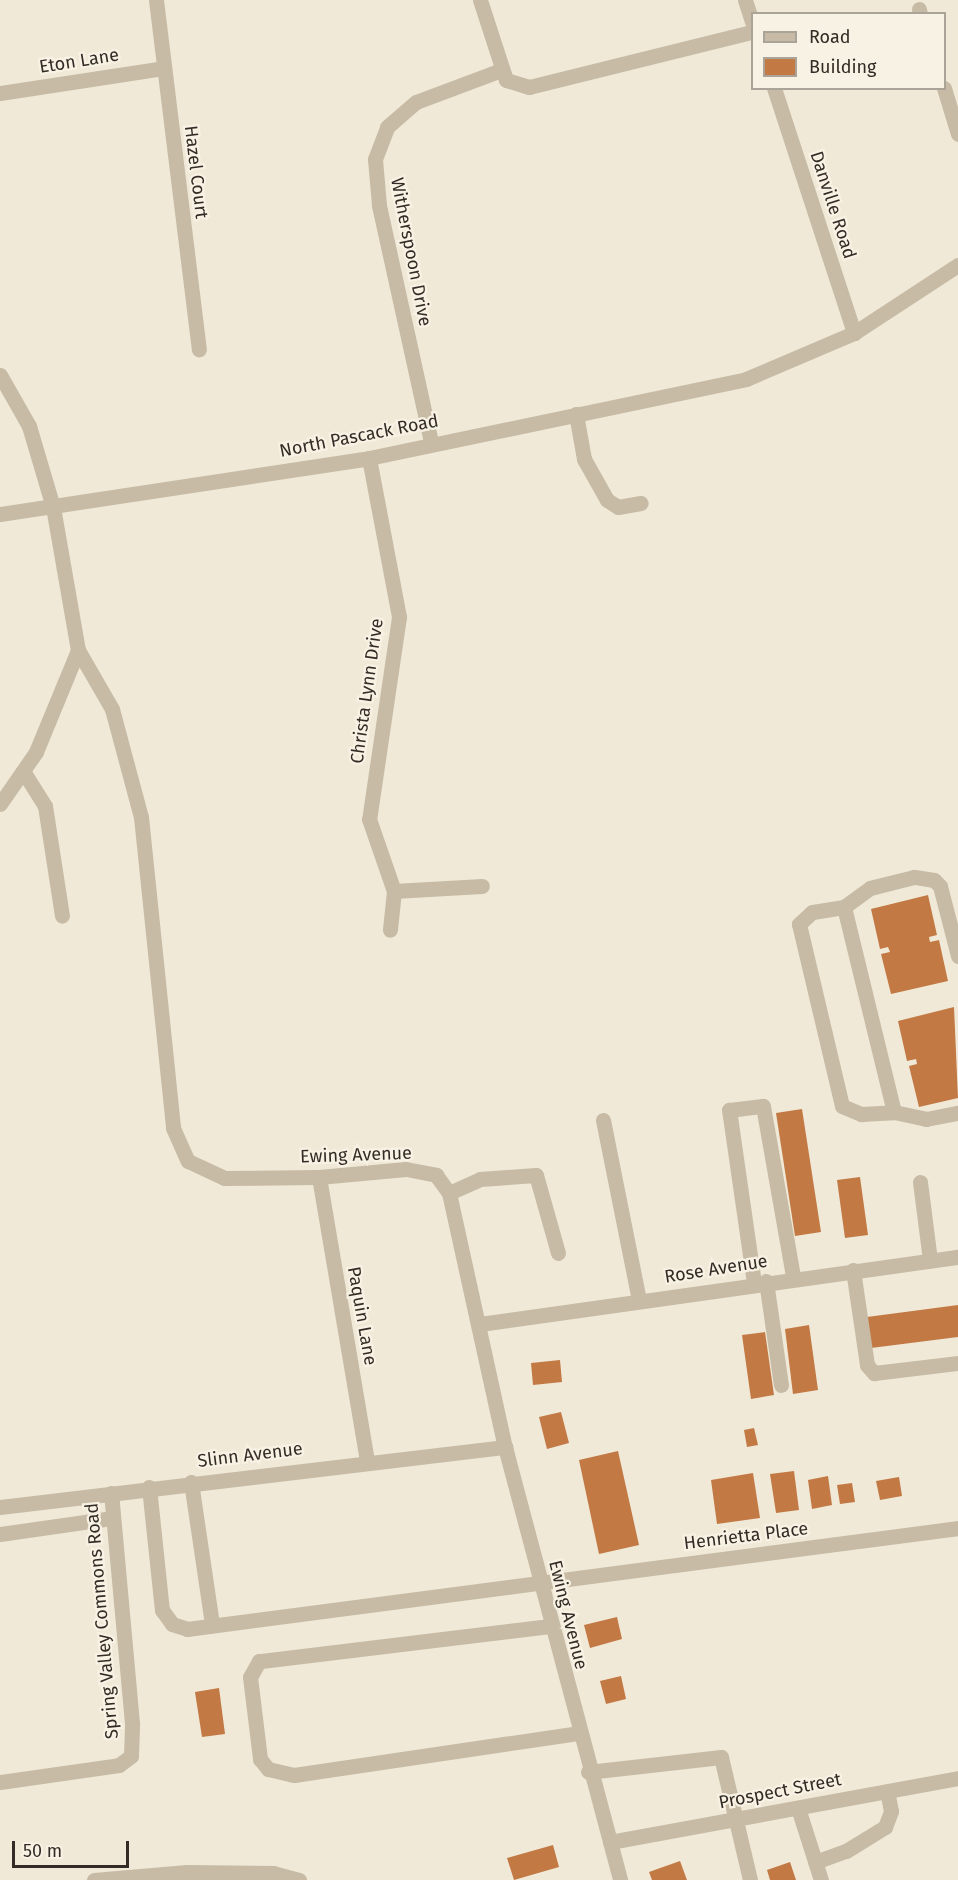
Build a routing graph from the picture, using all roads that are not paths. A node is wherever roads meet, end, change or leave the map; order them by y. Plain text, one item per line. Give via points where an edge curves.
1 (156, 0) edge
2 (480, 0) edge
3 (745, 0) edge
4 (751, 16) edge
5 (751, 32) edge
6 (163, 68) junction
7 (501, 70) junction
8 (775, 90) edge
9 (945, 90) edge
10 (0, 93) edge
11 (958, 134) edge
12 (958, 265) edge
13 (854, 333) junction
14 (199, 349) dead end
15 (0, 375) edge
16 (576, 414) junction
17 (431, 442) junction
18 (369, 458) junction
19 (641, 502) dead end
20 (53, 507) junction
21 (0, 514) edge
22 (78, 650) junction
23 (23, 771) junction
24 (0, 804) edge
25 (482, 886) dead end
26 (394, 891) junction
27 (844, 907) junction
28 (62, 916) dead end
29 (390, 930) dead end
30 (958, 956) edge
31 (894, 1112) junction
32 (958, 1113) edge
33 (603, 1120) dead end
34 (319, 1177) junction
35 (920, 1182) dead end
36 (449, 1193) junction
37 (558, 1252) dead end
38 (958, 1257) edge
39 (930, 1260) junction
40 (853, 1270) junction
41 (793, 1277) junction
42 (760, 1282) junction
43 (639, 1300) junction
44 (480, 1324) junction
45 (958, 1364) edge
46 (781, 1385) dead end
47 (505, 1447) junction
48 (367, 1461) junction
49 (191, 1482) junction
50 (149, 1487) junction
51 (111, 1492) junction
52 (0, 1507) edge
53 (113, 1518) junction
54 (958, 1528) edge
55 (0, 1534) edge
56 (540, 1582) junction
57 (212, 1625) junction
58 (550, 1626) junction
59 (578, 1733) junction
60 (588, 1772) junction
61 (958, 1778) edge
62 (0, 1782) edge
63 (887, 1791) junction
64 (798, 1808) junction
65 (736, 1820) junction
66 (610, 1842) junction
67 (815, 1862) junction
68 (94, 1880) edge
69 (299, 1880) edge
70 (620, 1880) edge
71 (750, 1880) edge
72 (821, 1880) edge

1 - 6 street, Hazel Court
2 - 7 street
3 - 4 street
5 - 7 street via 529,87 506,80
6 - 10 street, Eton Lane
6 - 14 street, Hazel Court
7 - 17 street, Witherspoon Drive via 416,102 387,127 375,159 379,205
8 - 13 street, Danville Road
9 - 11 street
12 - 13 street, North Pascack Road
13 - 16 street, North Pascack Road via 746,379
15 - 20 street via 29,426
16 - 17 street, North Pascack Road
16 - 19 street via 584,459 607,500 618,507
17 - 18 street, North Pascack Road
18 - 20 street, North Pascack Road
18 - 26 street, Christa Lynn Drive via 399,617 369,819
20 - 21 street, North Pascack Road
20 - 22 street
22 - 23 street via 36,752
22 - 34 street, Ewing Avenue via 112,709 141,817 173,1128 188,1161 224,1178
23 - 24 street
23 - 28 street via 45,806
25 - 26 street
26 - 29 street, Christa Lynn Drive
27 - 30 street via 870,888 914,877 934,880 940,886
27 - 31 street
27 - 31 street via 812,912 799,924 842,1106 861,1114
31 - 32 street via 926,1119
33 - 43 street
34 - 36 street, Ewing Avenue via 406,1169 436,1175
34 - 48 street, Paquin Lane
35 - 39 street
36 - 37 street via 480,1179 524,1172 536,1175
36 - 44 street, Ewing Avenue
38 - 39 street, Rose Avenue
39 - 40 street, Rose Avenue
40 - 41 street, Rose Avenue
40 - 45 street via 867,1365 874,1372
41 - 42 street, Rose Avenue
41 - 42 street via 763,1106 729,1110
42 - 43 street, Rose Avenue
42 - 46 street
43 - 44 street, Rose Avenue
44 - 47 street, Ewing Avenue
47 - 48 street, Slinn Avenue
47 - 56 street, Ewing Avenue
48 - 49 street, Slinn Avenue
49 - 50 street, Slinn Avenue
49 - 57 street
50 - 51 street, Slinn Avenue
50 - 57 street, Henrietta Place via 162,1610 172,1624 187,1629
51 - 52 street, Slinn Avenue
51 - 53 street, Spring Valley Commons Road
53 - 55 street
53 - 62 street, Spring Valley Commons Road via 132,1723 131,1756 119,1765
54 - 56 street, Henrietta Place
56 - 57 street, Henrietta Place
56 - 58 street, Ewing Avenue
58 - 59 street, Ewing Avenue
58 - 59 street via 259,1662 250,1677 260,1759 268,1769 294,1774
59 - 60 street, Ewing Avenue
60 - 65 street via 721,1757
60 - 66 street, Ewing Avenue
61 - 63 street, Prospect Street
63 - 64 street, Prospect Street
63 - 67 street via 891,1811 885,1827 846,1851
64 - 65 street, Prospect Street
64 - 67 street
65 - 66 street, Prospect Street
65 - 71 street
66 - 70 street, Ewing Avenue
67 - 72 street
68 - 69 street via 188,1872 273,1873

